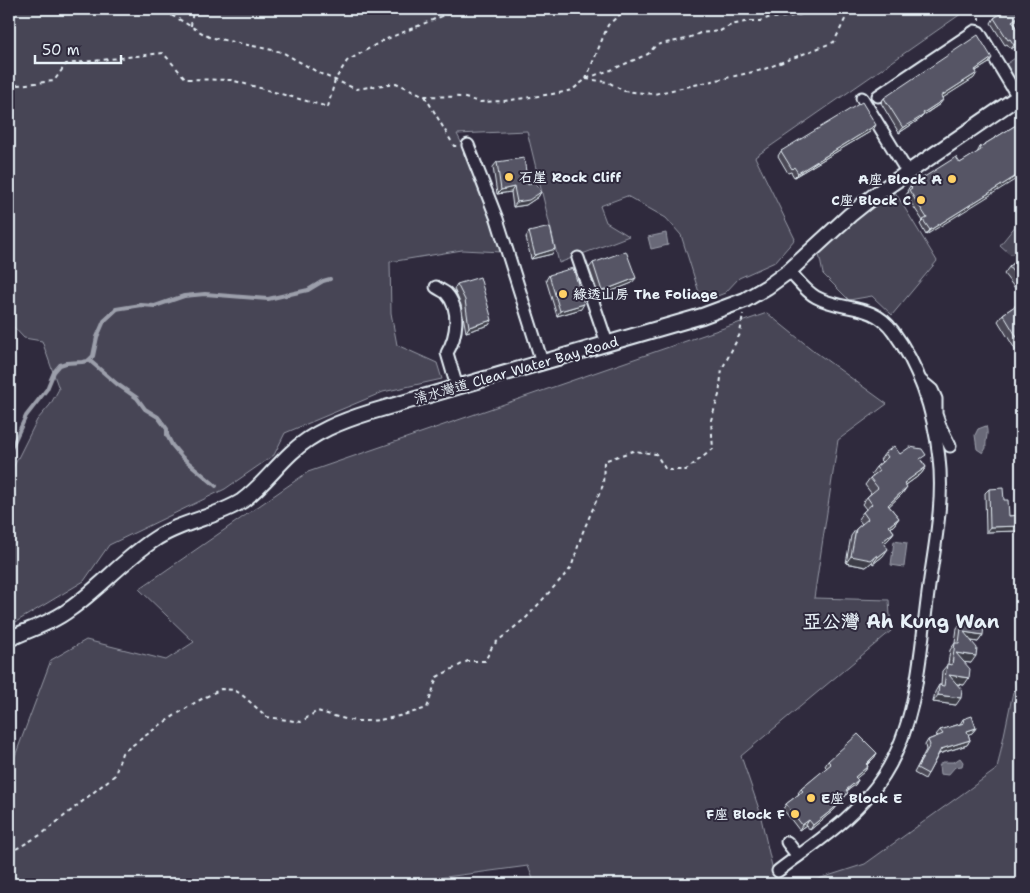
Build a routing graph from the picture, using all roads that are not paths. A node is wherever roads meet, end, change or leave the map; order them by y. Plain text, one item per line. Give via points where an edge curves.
1 (878, 96) dead end
2 (1020, 96) edge
3 (862, 98) dead end
4 (468, 145) road end
5 (908, 172) junction
6 (578, 258) dead end
7 (789, 271) junction
8 (436, 287) dead end
9 (607, 343) junction
10 (542, 362) junction
11 (920, 380) junction
12 (457, 387) junction
13 (950, 446) dead end
14 (9, 639) edge
15 (788, 842) dead end
16 (798, 856) junction
17 (778, 871) dead end

1 - 2 street via 975,31 979,32
2 - 5 main road, 清水灣道 Clear Water Bay Road
3 - 5 street
4 - 10 street via 497,218
5 - 7 main road, 清水灣道 Clear Water Bay Road via 861,206
6 - 9 street
7 - 9 main road, 清水灣道 Clear Water Bay Road via 734,304
7 - 11 street via 816,297 867,311 882,319 898,339
8 - 12 street via 446,293 455,314 454,341 447,353
9 - 10 main road, 清水灣道 Clear Water Bay Road
10 - 12 main road, 清水灣道 Clear Water Bay Road
11 - 13 street via 932,390 936,414
11 - 16 street via 934,428 940,488 910,711 899,745 879,783 848,818
12 - 14 main road, 清水灣道 Clear Water Bay Road via 354,417 317,434 291,452 264,483 243,500 155,539 70,609
15 - 16 street
16 - 17 street

